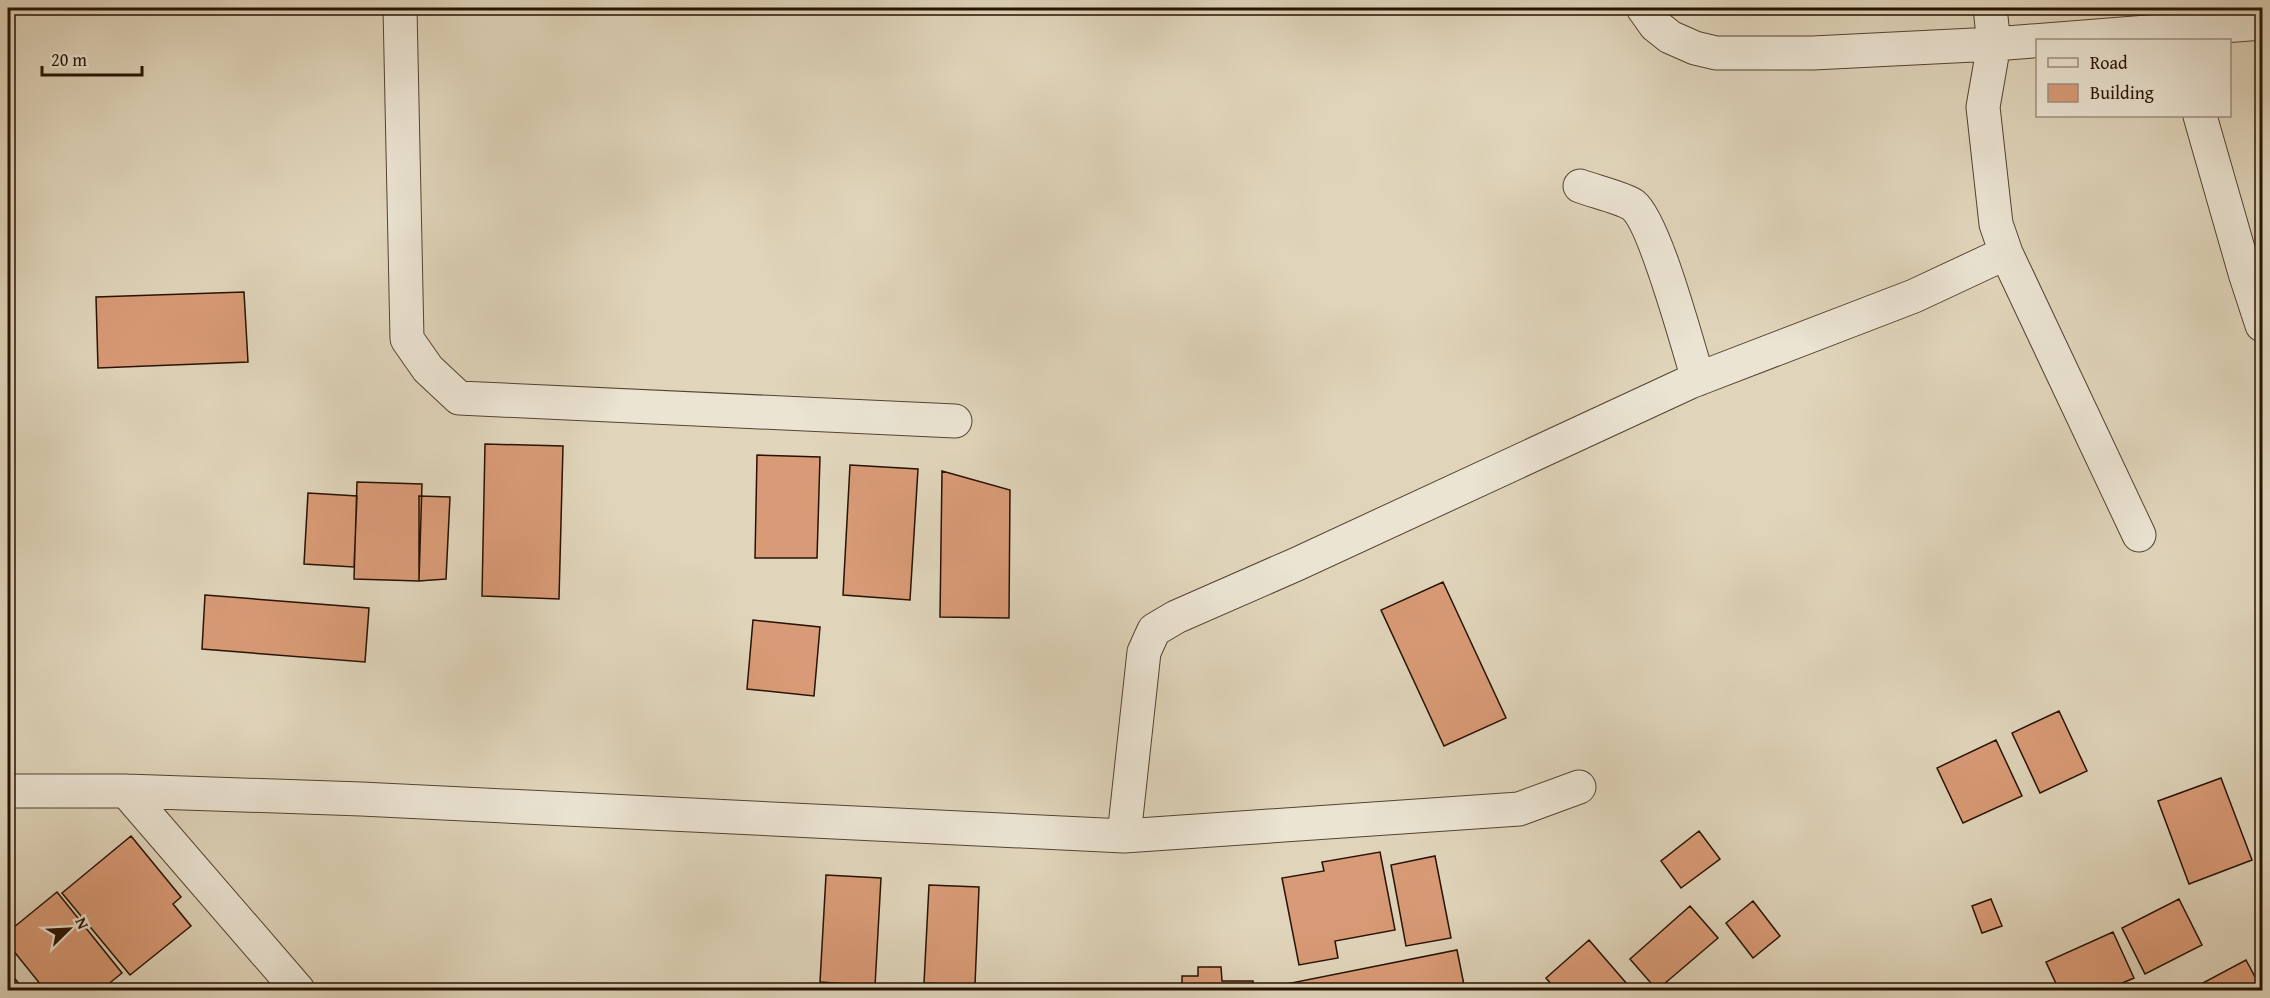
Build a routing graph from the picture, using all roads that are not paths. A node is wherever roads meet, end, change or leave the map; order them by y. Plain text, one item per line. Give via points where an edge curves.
1 (399, 8) edge
2 (1642, 8) edge
3 (1990, 8) edge
4 (2262, 23) edge
5 (2179, 34) edge
6 (2086, 39) edge
7 (2036, 42) edge
8 (1994, 44) junction
9 (2200, 117) edge
10 (1581, 186) dead end
11 (2006, 253) junction
12 (2262, 325) edge
13 (1698, 379) junction
14 (955, 420) dead end
15 (2139, 535) dead end
16 (1579, 787) dead end
17 (8, 791) edge
18 (126, 792) junction
19 (1124, 836) junction
20 (298, 990) edge

1 - 14 street via 407,339 428,369 459,398
2 - 8 street via 1670,37 1716,53 1813,53
3 - 8 street
4 - 5 street
5 - 6 street
7 - 8 street
8 - 11 street via 1983,107 1996,224
9 - 12 street
10 - 13 street via 1633,205 1643,218 1658,250
11 - 13 street via 1914,296
11 - 15 street
13 - 19 street via 1154,630 1144,652
16 - 19 street via 1519,809
17 - 18 street
18 - 19 street via 361,798
18 - 20 street

